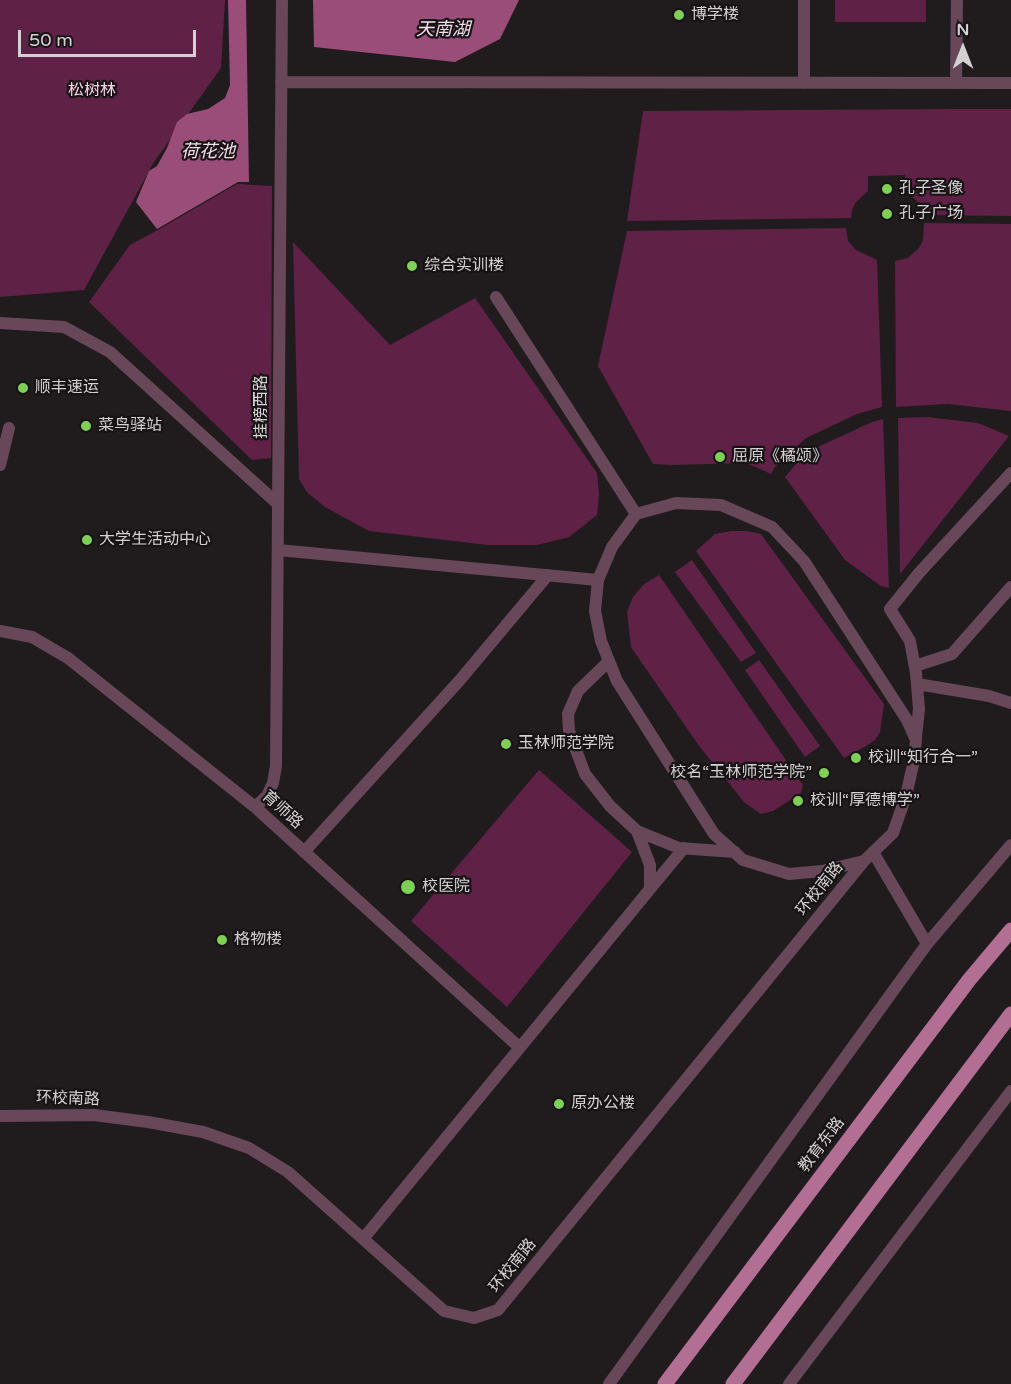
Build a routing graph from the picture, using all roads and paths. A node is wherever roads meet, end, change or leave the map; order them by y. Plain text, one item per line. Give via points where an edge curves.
1 (282, 0) edge
2 (804, 0) edge
3 (957, 0) edge
4 (281, 82) junction
5 (804, 83) junction
6 (956, 83) junction
7 (1011, 83) edge
8 (496, 297) dead end
9 (0, 323) edge
10 (9, 428) dead end
11 (0, 465) edge
12 (1011, 473) edge
13 (278, 504) junction
14 (636, 514) junction
15 (278, 550) junction
16 (548, 575) junction
17 (598, 580) junction
18 (1011, 587) edge
19 (0, 631) edge
20 (609, 661) junction
21 (915, 666) junction
22 (917, 684) junction
23 (1011, 703) edge
24 (916, 740) junction
25 (255, 807) junction
26 (638, 831) junction
27 (1011, 845) edge
28 (684, 848) junction
29 (304, 852) junction
30 (735, 852) junction
31 (868, 857) junction
32 (650, 889) junction
33 (1011, 930) edge
34 (927, 944) junction
35 (1011, 1014) edge
36 (519, 1047) junction
37 (1011, 1091) edge
38 (0, 1116) edge
39 (363, 1239) junction
40 (609, 1384) edge
41 (665, 1384) edge
42 (733, 1384) edge
43 (789, 1384) edge

1 - 4 lane, 挂榜西路
2 - 5 lane
3 - 6 lane
4 - 5 lane
4 - 13 lane, 挂榜西路
5 - 6 lane
6 - 7 lane
8 - 14 lane
9 - 13 lane via 64,327 110,352
10 - 11 lane
12 - 21 lane, 环校南路 via 890,609 910,641
13 - 15 lane, 挂榜西路
14 - 17 lane via 612,547
14 - 24 lane via 676,503 721,506 772,527 804,561
15 - 16 lane
15 - 25 lane, 挂榜西路 via 276,766 267,796
16 - 17 lane
16 - 29 lane via 460,680
17 - 20 lane via 595,610
18 - 21 lane via 952,654
19 - 25 lane, 育师路 via 32,637 68,658
20 - 26 lane via 578,691 568,714 569,731 585,774 610,806
20 - 30 lane via 617,681 714,834
21 - 22 lane, 环校南路
22 - 23 lane
22 - 24 lane, 环校南路
24 - 31 lane, 环校南路 via 906,796 893,832
25 - 29 lane, 育师路
26 - 28 lane
26 - 32 lane via 650,865
27 - 34 lane
28 - 30 lane
28 - 32 lane
29 - 36 lane, 育师路
30 - 31 lane via 743,860 789,874 822,871
31 - 34 lane
31 - 39 lane, 环校南路 via 498,1310 474,1318 444,1311
32 - 36 lane
33 - 41 main road, 教育东路 via 969,980
34 - 40 lane
35 - 42 main road
36 - 39 lane
37 - 43 lane
38 - 39 lane, 环校南路 via 94,1115 203,1132 249,1148 288,1172

